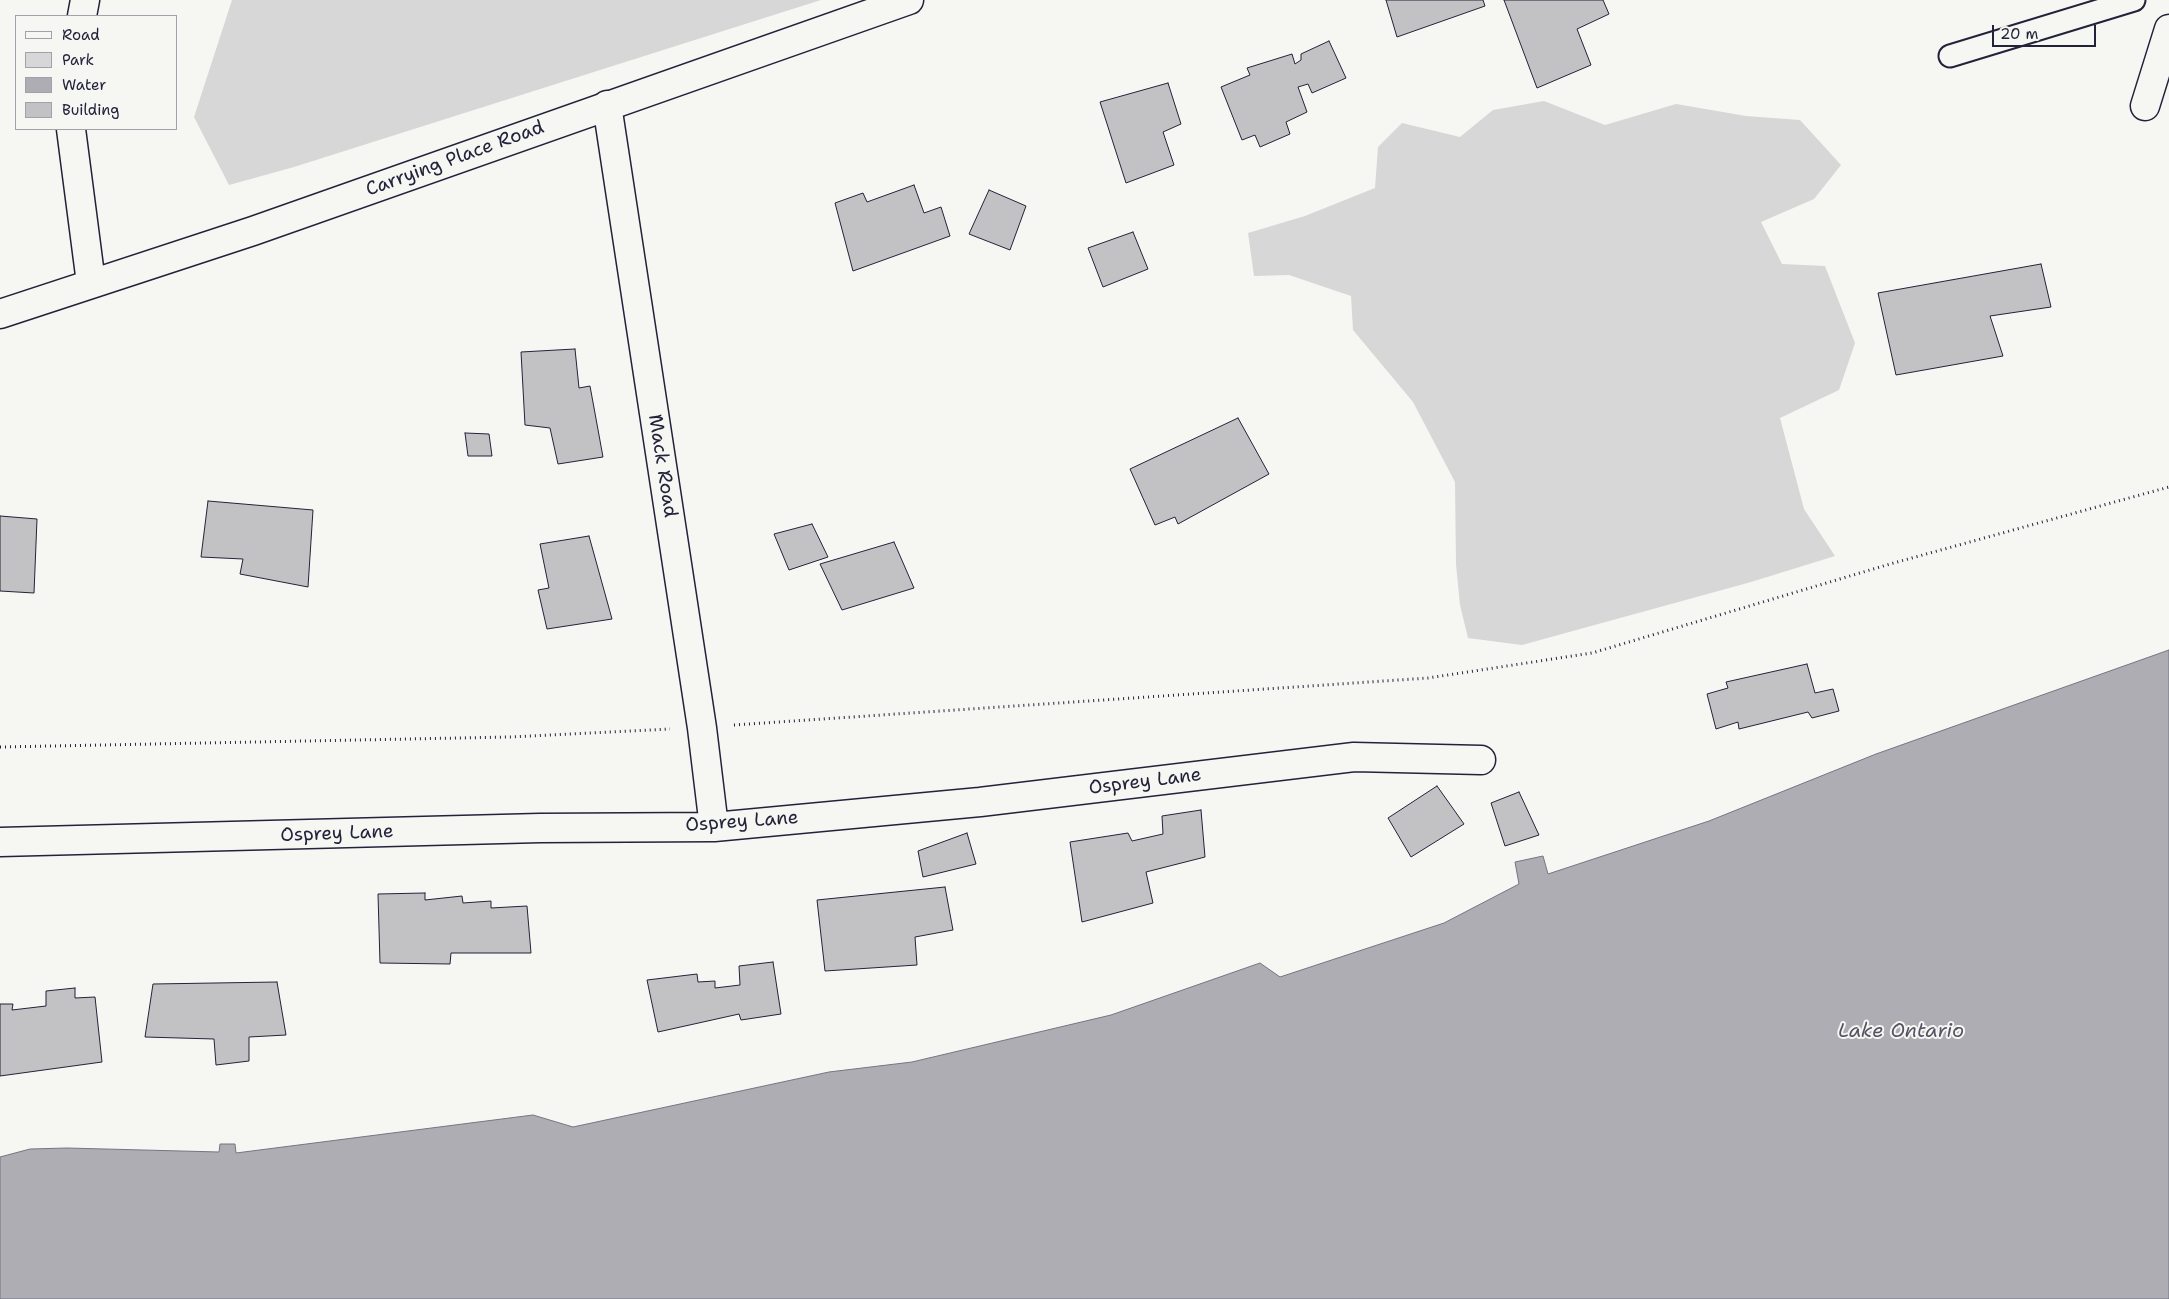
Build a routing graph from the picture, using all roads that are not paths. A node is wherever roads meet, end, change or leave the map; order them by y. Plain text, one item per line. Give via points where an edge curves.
1 (86, 0) edge
2 (909, 0) edge
3 (2134, 0) edge
4 (82, 15) edge
5 (2169, 29) edge
6 (1950, 56) dead end
7 (607, 105) junction
8 (2145, 106) dead end
9 (71, 130) edge
10 (91, 284) junction
11 (0, 314) edge
12 (1481, 760) dead end
13 (714, 827) junction
14 (0, 842) edge

1 - 4 street
2 - 7 street, Carrying Place Road
3 - 6 lane
5 - 8 street
7 - 10 street, Carrying Place Road via 253,231
7 - 13 street, Mack Road via 702,728
9 - 10 street
10 - 11 street, Carrying Place Road
12 - 13 street, Osprey Lane via 1354,756 980,802
13 - 14 street, Osprey Lane via 540,828

